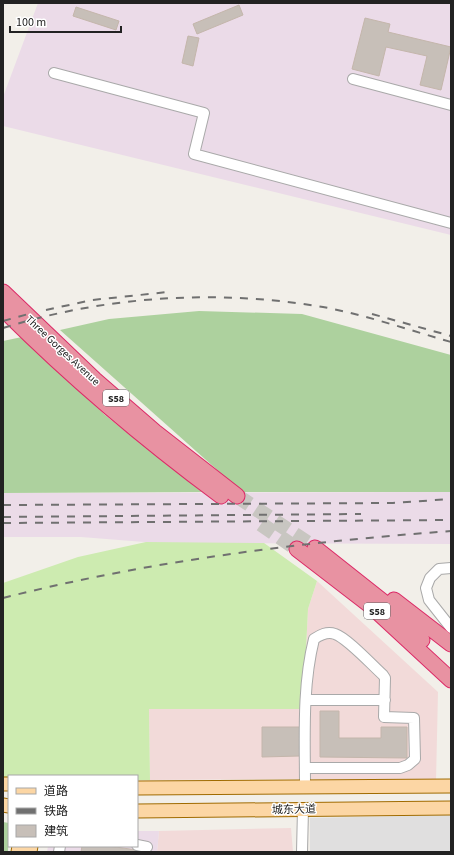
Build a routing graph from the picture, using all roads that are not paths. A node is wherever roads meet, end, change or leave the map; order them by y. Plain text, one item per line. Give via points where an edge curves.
1 (54, 73) dead end
2 (353, 79) dead end
3 (451, 105) edge
4 (451, 223) edge
5 (3, 292) edge
6 (3, 309) edge
7 (221, 496) tunnel mouth
8 (236, 496) tunnel mouth
9 (297, 549) tunnel mouth
10 (451, 567) edge
11 (451, 628) edge
12 (451, 644) edge
13 (451, 669) edge
14 (451, 680) edge
15 (306, 700) junction
16 (385, 700) junction
17 (305, 768) junction
18 (451, 786) edge
19 (305, 787) junction
20 (138, 788) edge
21 (451, 808) edge
22 (303, 809) junction
23 (138, 811) edge
24 (302, 852) edge

1 - 4 street via 204,113 194,154
2 - 3 street
5 - 8 highway, Three Gorges Avenue / S58 via 95,380 155,432
6 - 7 highway, Three Gorges Avenue / S58 via 91,392 169,458
9 - 14 highway, S58 via 371,606
10 - 11 street via 439,569 430,578 426,588 429,600
12 - 13 highway, S58 via 351,567 316,548 387,605
15 - 16 street
15 - 16 street via 314,639 322,634 334,634 344,640 383,675
15 - 17 street
16 - 17 street via 384,717 414,718 413,762 400,768
17 - 19 street
18 - 19 main road, 城东大道
19 - 20 main road, 城东大道
21 - 22 main road, 城东大道
22 - 23 main road, 城东大道
22 - 24 street

